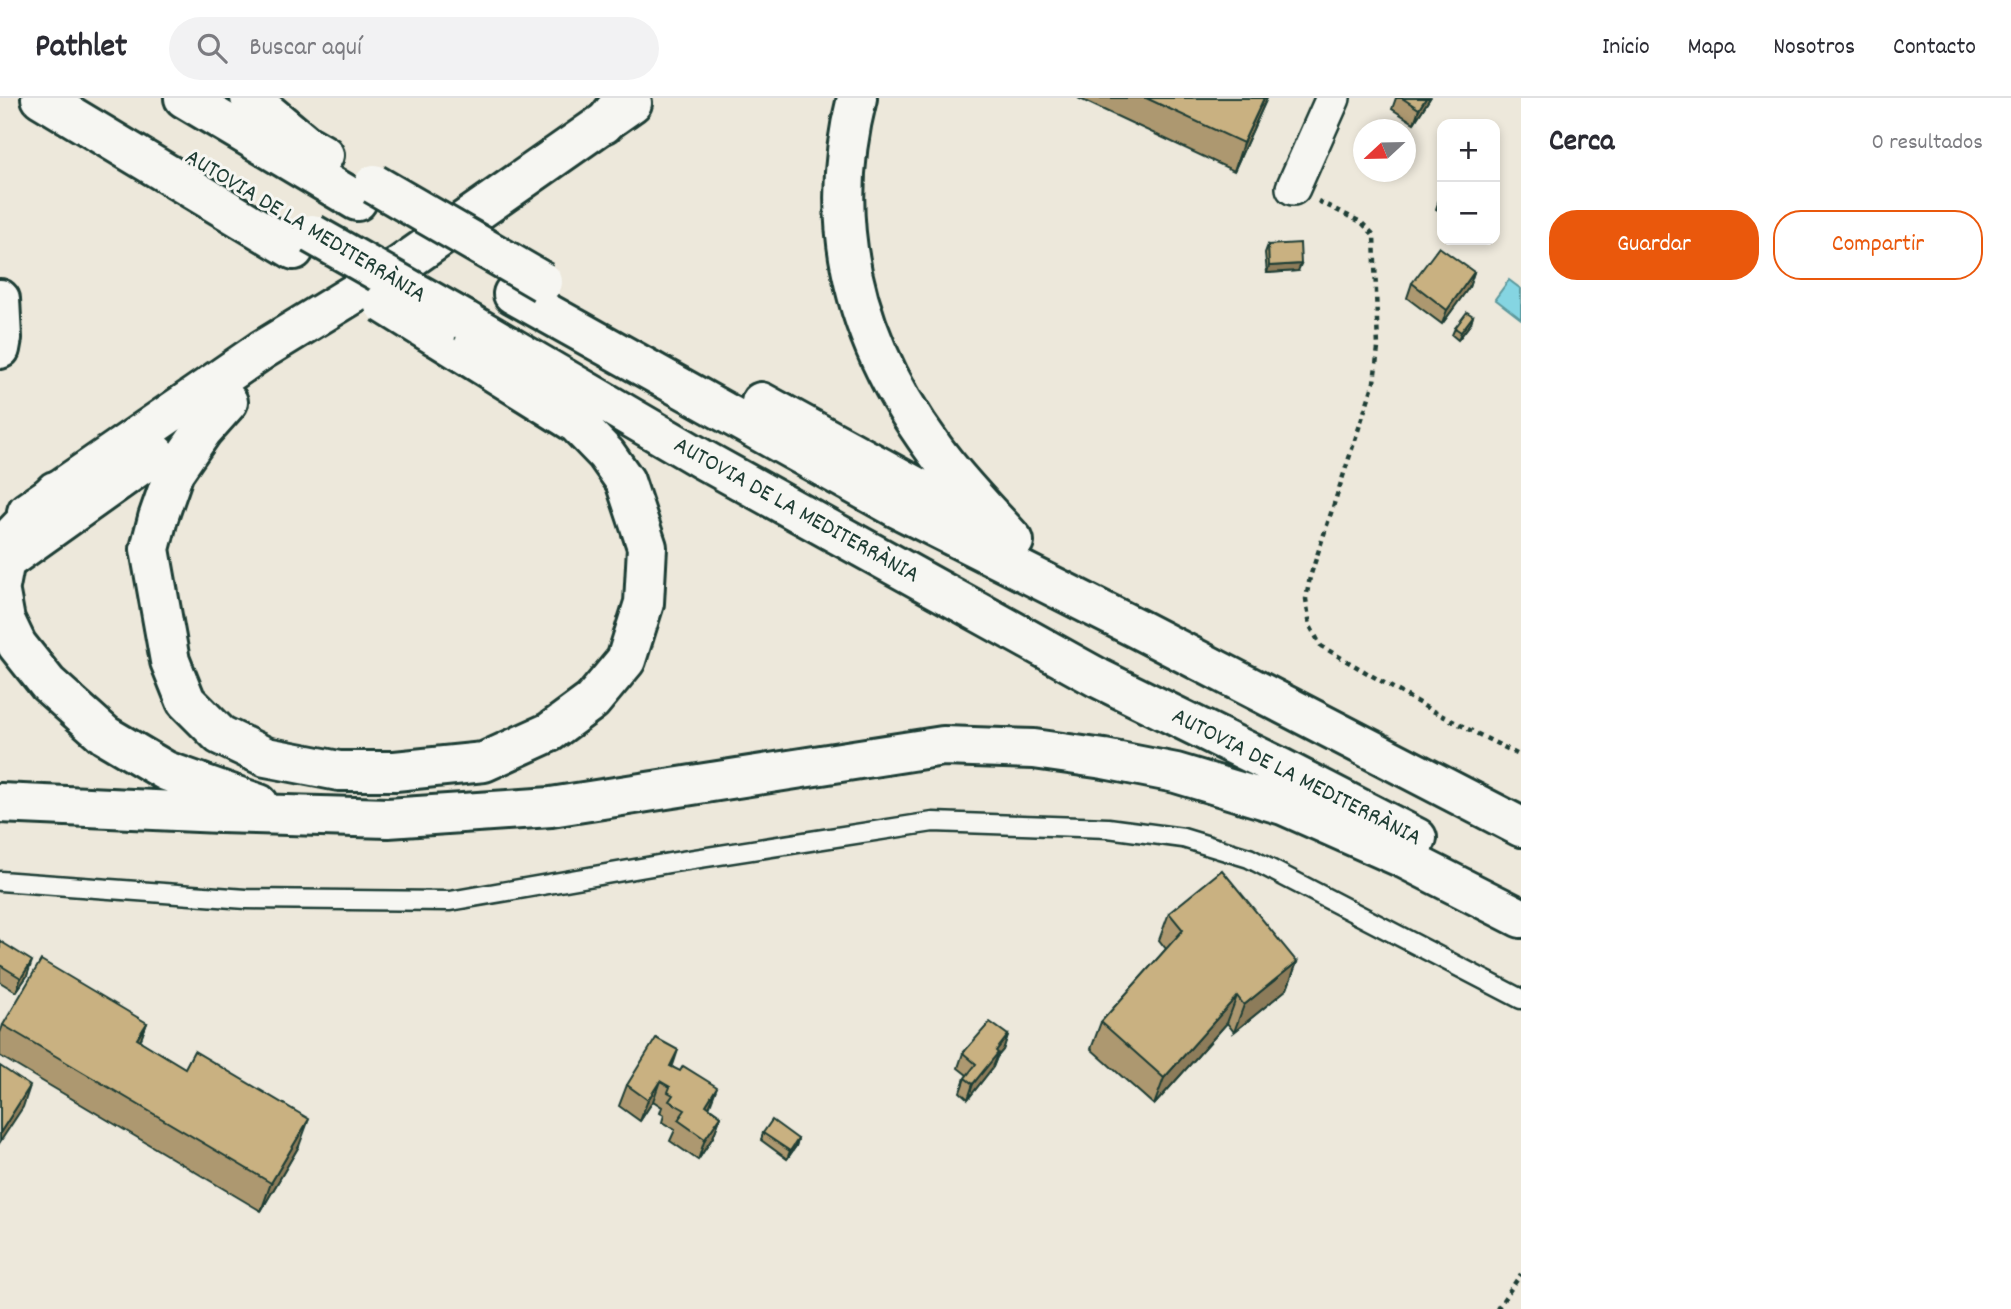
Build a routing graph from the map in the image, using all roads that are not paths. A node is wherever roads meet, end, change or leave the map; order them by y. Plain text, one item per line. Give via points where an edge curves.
1 (41, 98) edge
2 (89, 98) edge
3 (184, 98) edge
4 (250, 98) edge
5 (640, 98) edge
6 (857, 98) edge
7 (1334, 98) edge
8 (614, 111) edge
9 (1293, 188) road end
10 (365, 192) junction
11 (303, 242) junction
12 (401, 265) junction
13 (528, 288) junction
14 (0, 299) edge
15 (451, 329) junction
16 (0, 349) edge
17 (228, 402) junction
18 (1014, 541) junction
19 (1, 568) edge
20 (1136, 628) junction
21 (0, 803) edge
22 (304, 816) junction
23 (1521, 827) edge
24 (0, 881) edge
25 (1521, 892) edge
26 (1521, 918) edge
27 (1521, 999) edge

1 - 11 main road
2 - 11 main road, AUTOVIA DE LA MEDITERRÀNIA
3 - 10 main road, AUTOVIA DE LA MEDITERRÀNIA
4 - 10 main road
5 - 8 main road
6 - 18 main road via 843,216 853,285 866,326 902,403 928,441
7 - 9 street
8 - 12 main road
10 - 13 main road, AUTOVIA DE LA MEDITERRÀNIA
11 - 15 main road, AUTOVIA DE LA MEDITERRÀNIA, bridge
12 - 17 main road
12 - 19 main road via 262,350 55,491 9,539
13 - 18 main road
13 - 20 main road, AUTOVIA DE LA MEDITERRÀNIA via 895,507
14 - 16 main road
15 - 17 main road via 577,424 607,454 625,481 647,547 644,603 626,660 592,701 550,732 484,762 339,771 266,757 220,735 186,701 170,661 150,550 174,472
15 - 25 main road, AUTOVIA DE LA MEDITERRÀNIA via 702,459 1098,678
17 - 19 main road
18 - 20 main road
19 - 22 main road via 5,620 17,645 48,684 105,735 166,771
20 - 23 main road, AUTOVIA DE LA MEDITERRÀNIA
21 - 22 main road
22 - 26 main road via 388,818 551,807 943,746 1034,749 1176,773 1283,805 1405,859
24 - 27 lane via 246,899 450,901 933,822 1108,828 1182,838 1249,858

